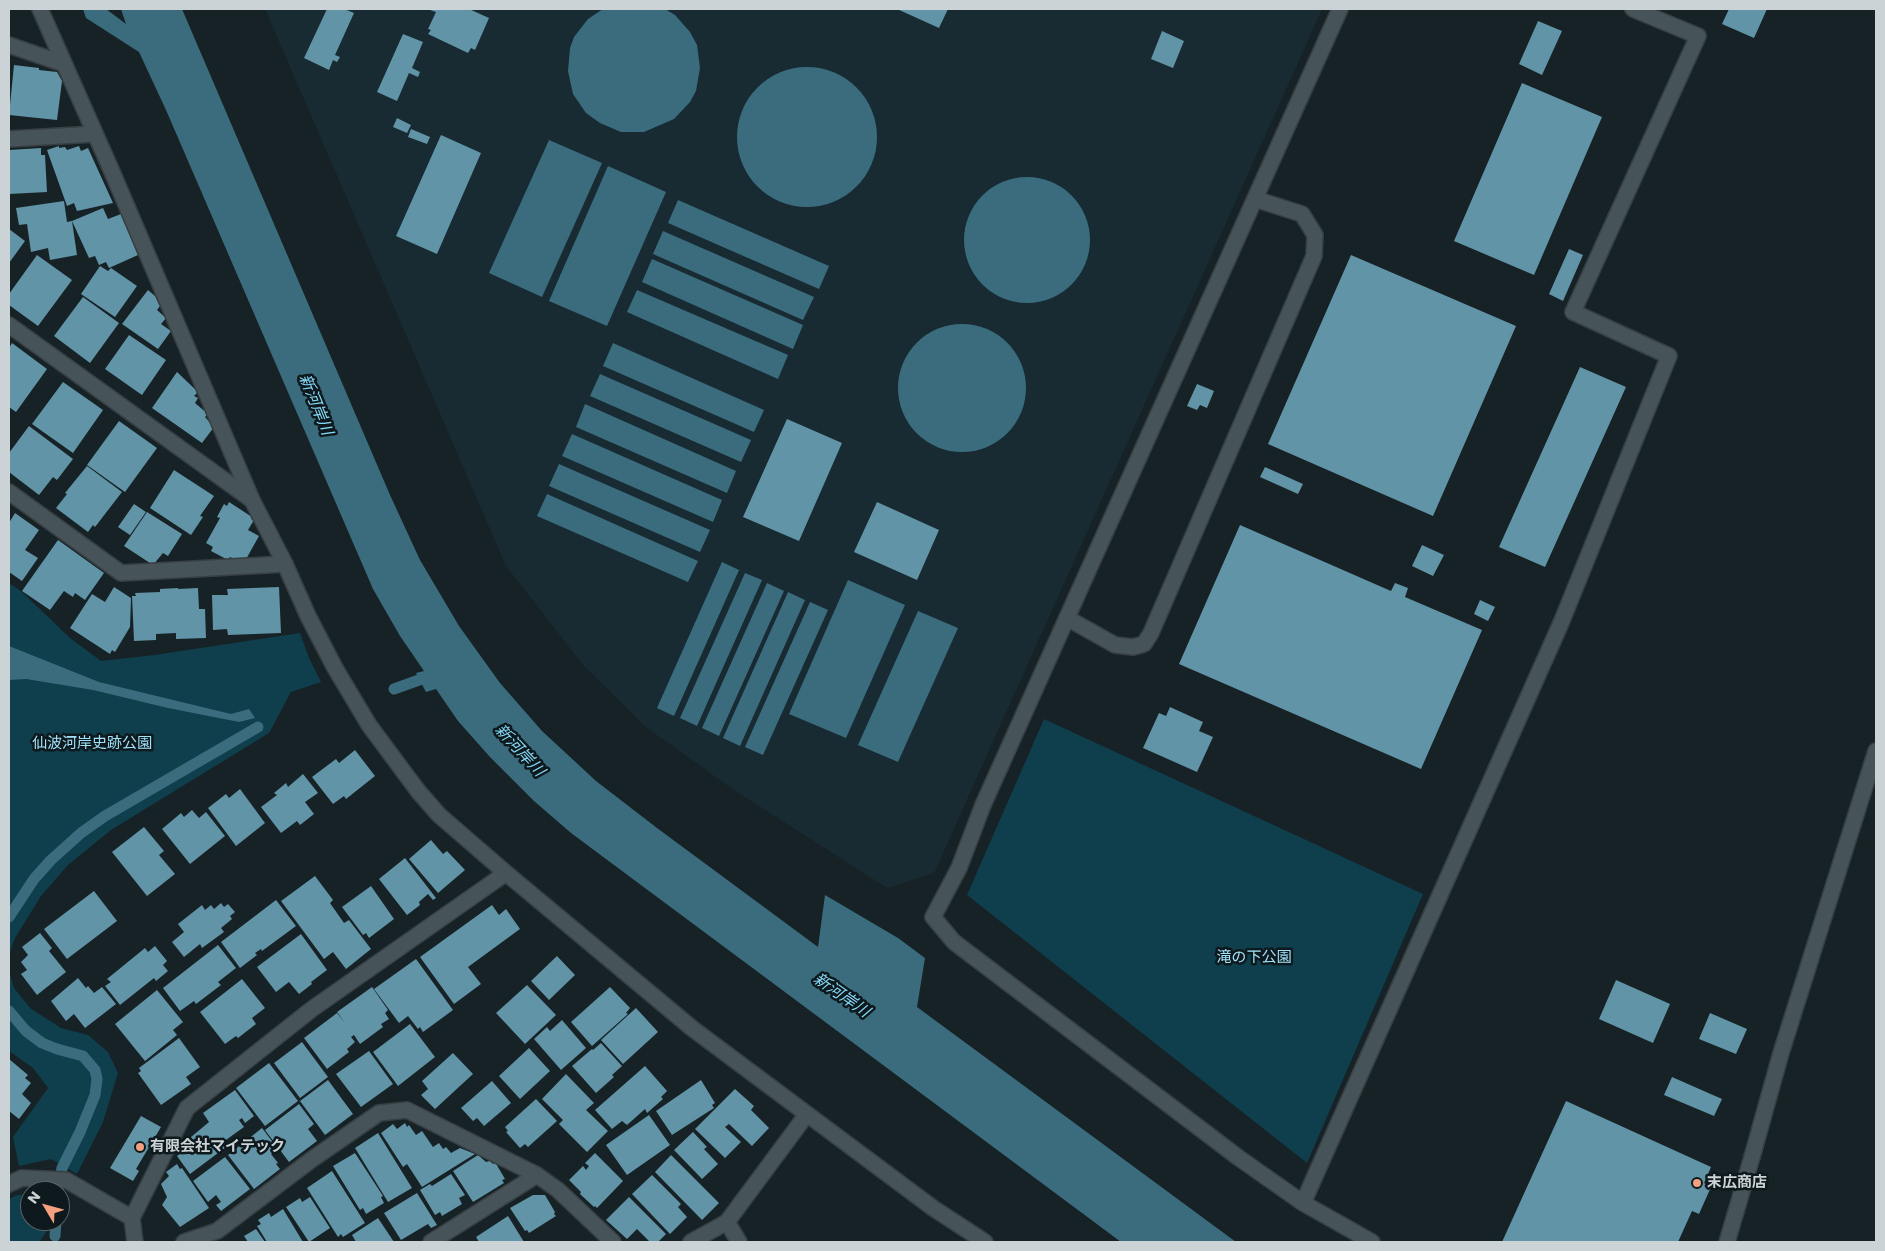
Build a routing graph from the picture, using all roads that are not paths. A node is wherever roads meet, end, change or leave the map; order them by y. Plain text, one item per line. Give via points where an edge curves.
1 (40, 9) edge
2 (1340, 9) edge
3 (1633, 9) edge
4 (9, 45) edge
5 (64, 64) junction
6 (95, 134) junction
7 (9, 139) edge
8 (1255, 199) junction
9 (9, 325) edge
10 (9, 492) edge
11 (252, 500) junction
12 (285, 564) junction
13 (1067, 618) junction
14 (1876, 751) edge
15 (506, 873) junction
16 (807, 1114) junction
17 (537, 1176) junction
18 (9, 1184) edge
19 (1303, 1203) junction
20 (132, 1218) junction
21 (727, 1222) junction
22 (135, 1242) edge
23 (184, 1242) edge
24 (431, 1242) edge
25 (613, 1242) edge
26 (691, 1242) edge
27 (739, 1242) edge
28 (985, 1242) edge
29 (1372, 1242) edge
30 (1727, 1242) edge

1 - 5 street
2 - 8 street
3 - 19 street via 1698,36 1573,312 1669,356 1560,623
4 - 5 street
5 - 6 street
6 - 7 street
6 - 11 street
8 - 13 street
8 - 13 street via 1302,214 1315,235 1314,256 1151,633 1144,644 1133,647 1115,645
9 - 11 street
10 - 12 street via 121,573
11 - 12 street
12 - 15 street via 335,668 369,725 439,815
13 - 19 street via 983,805 959,868 933,917 954,942
14 - 30 street via 1781,1052
15 - 16 street via 693,1029
15 - 20 street via 312,1009 187,1108
16 - 21 street
16 - 28 street via 933,1208
17 - 23 street via 407,1110 379,1113 217,1231
17 - 24 street
17 - 25 street via 558,1190
18 - 20 street via 22,1178 66,1180
19 - 29 street
20 - 22 street
21 - 26 street
21 - 27 street

